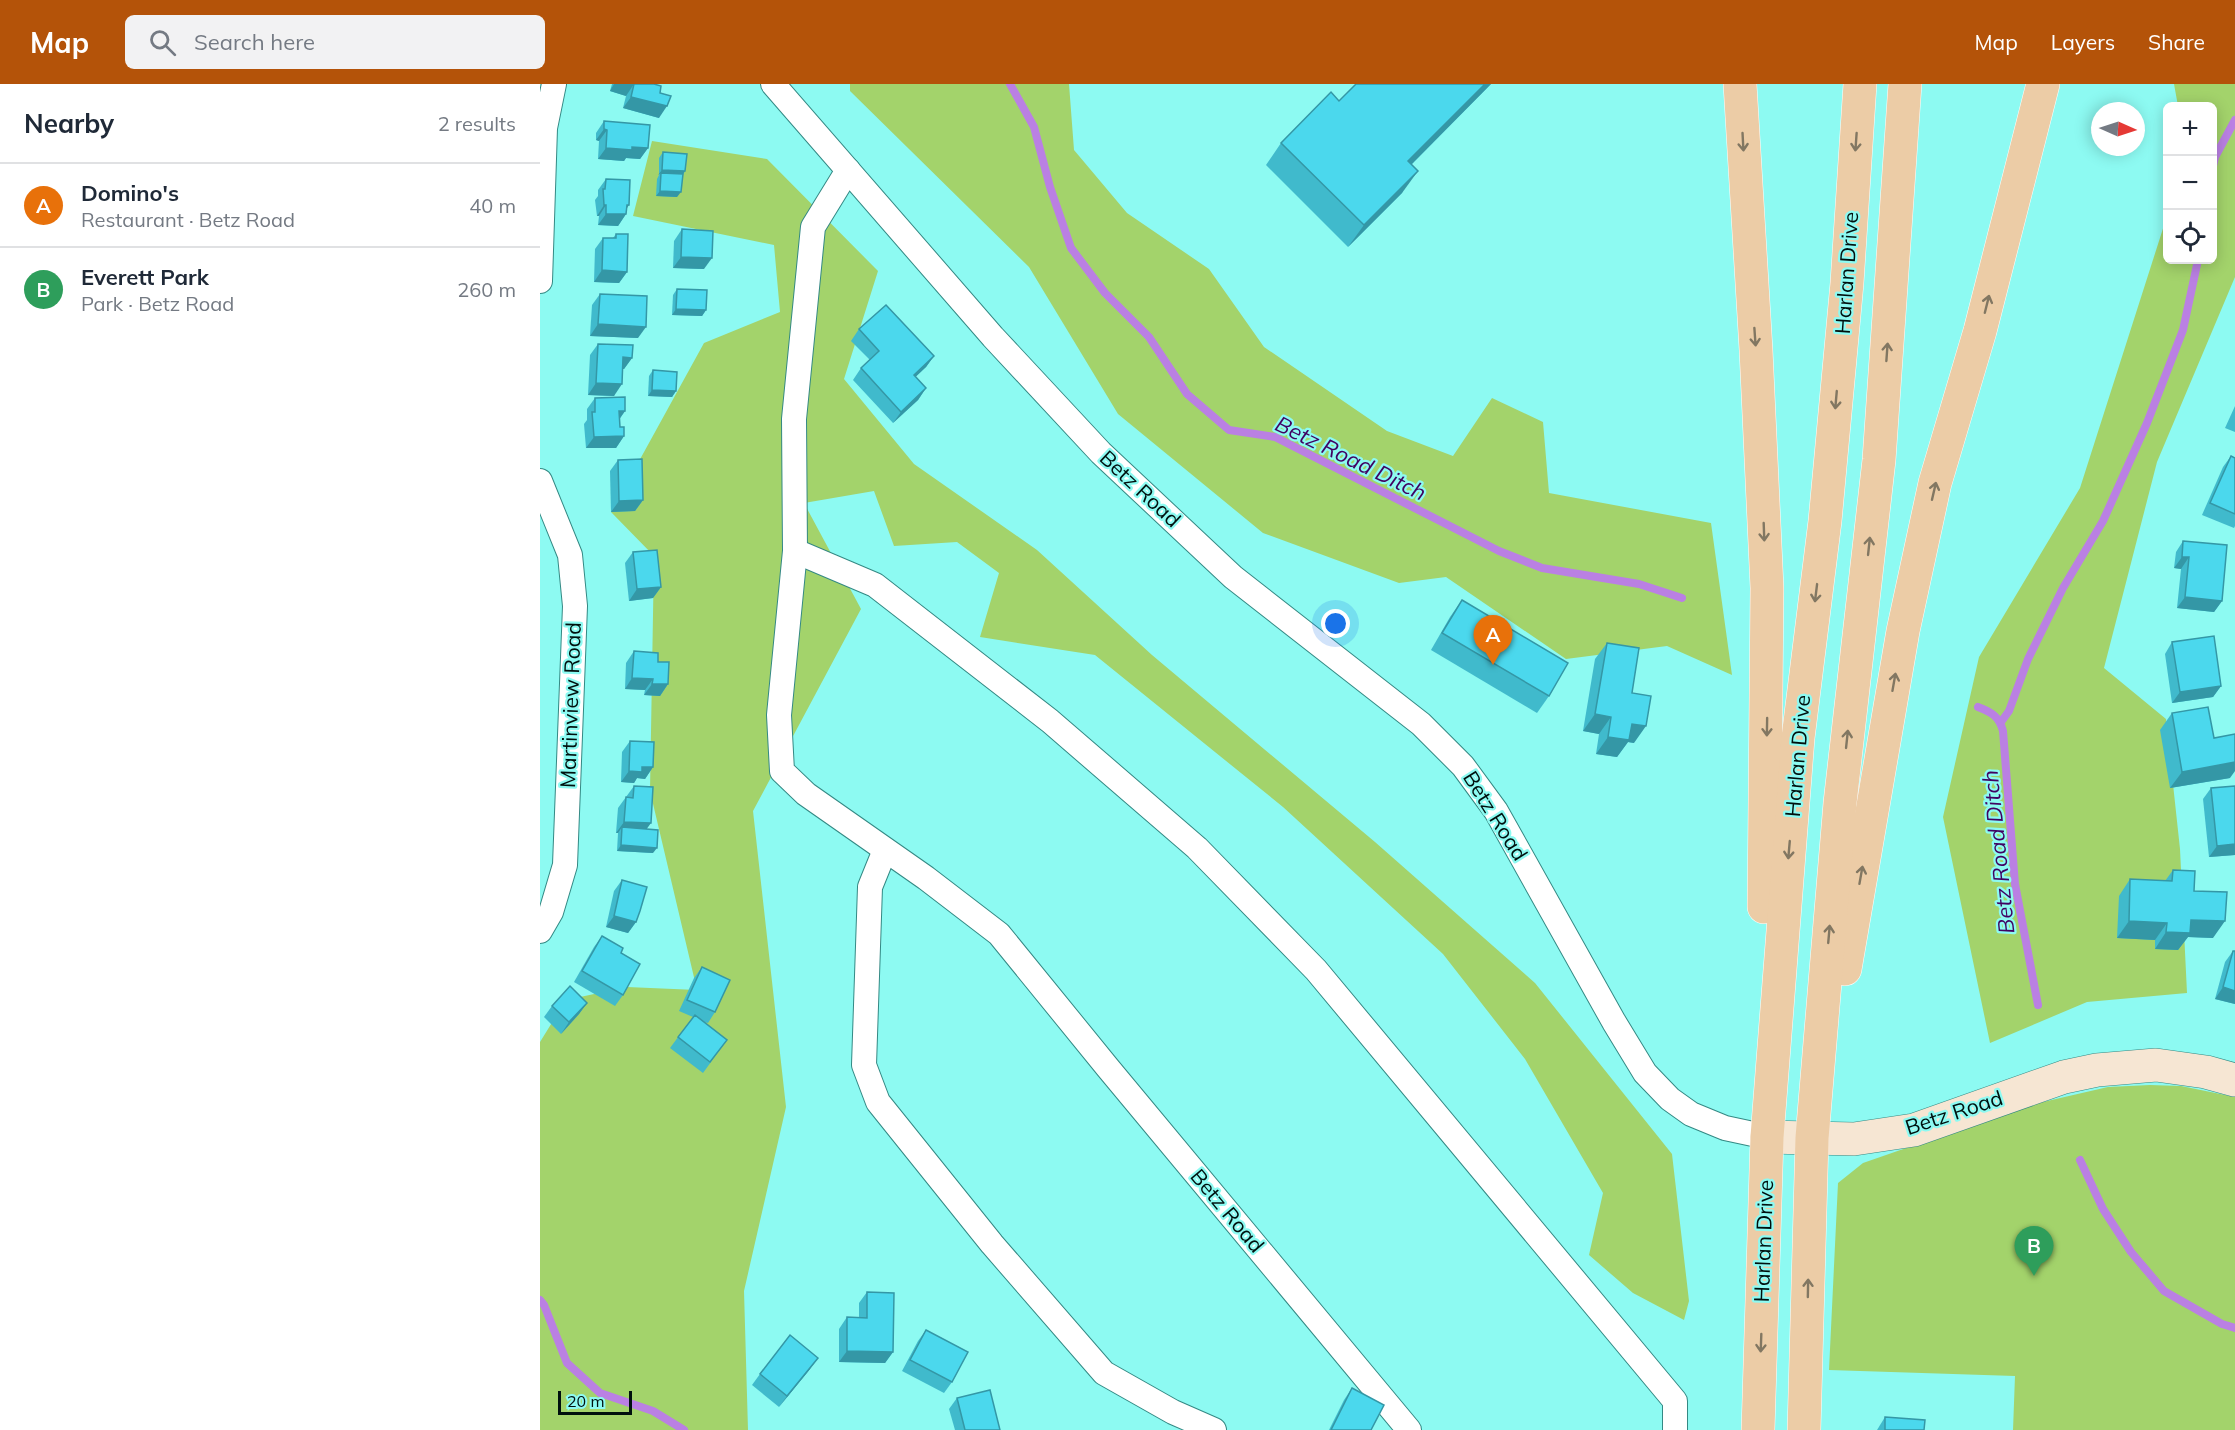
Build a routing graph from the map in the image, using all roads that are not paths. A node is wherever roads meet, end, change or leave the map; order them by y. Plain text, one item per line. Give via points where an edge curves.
1 (554, 84) edge
2 (773, 84) edge
3 (1740, 84) edge
4 (1860, 84) edge
5 (1905, 84) edge
6 (2037, 84) edge
7 (2043, 84) edge
8 (2029, 135) junction
9 (848, 170) junction
10 (540, 281) edge
11 (540, 481) edge
12 (795, 551) junction
13 (885, 850) junction
14 (540, 930) edge
15 (2235, 1080) edge
16 (1767, 1137) junction
17 (1812, 1138) junction
18 (1214, 1430) edge
19 (1409, 1430) edge
20 (1675, 1430) edge
21 (1758, 1430) edge
22 (1804, 1430) edge

1 - 10 street via 545,128
2 - 9 street, Betz Road
3 -> 16 main road via 1767,588
4 -> 16 main road, Harlan Drive via 1825,521 1798,738
17 -> 5 main road via 1840,803 1879,460
6 - 8 main road
7 - 8 main road
17 -> 8 main road via 1903,631 1935,483 1980,331
9 - 12 street, Betz Road via 813,227 794,419
9 - 16 street, Betz Road via 993,337 1101,453 1233,577 1421,724 1463,766 1496,811 1645,1073 1691,1114 1725,1128
11 - 14 street, Martinview Road via 570,555 575,606 565,865 551,912
12 - 13 street, Betz Road via 779,715 782,771 806,794
12 - 20 street via 875,585 1050,721 1197,848 1316,969 1675,1401
13 - 18 street via 870,887 864,1065 878,1102 992,1244 1104,1373
13 - 19 street, Betz Road via 999,934
15 - 17 street, Betz Road via 2156,1065 2097,1070 2064,1077 1914,1130 1854,1139
16 - 17 street, Betz Road
16 -> 21 main road, Harlan Drive
22 -> 17 main road

